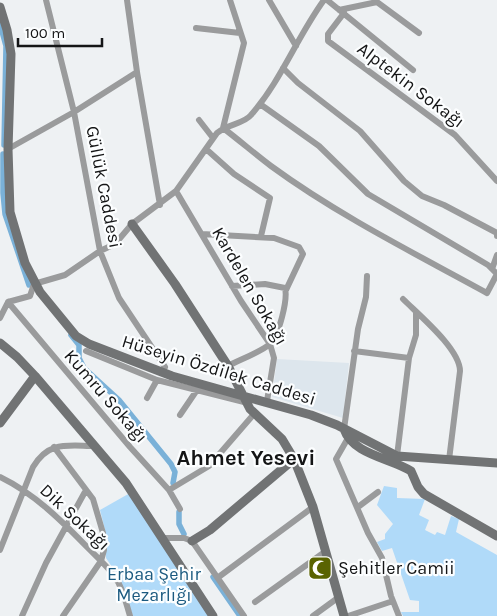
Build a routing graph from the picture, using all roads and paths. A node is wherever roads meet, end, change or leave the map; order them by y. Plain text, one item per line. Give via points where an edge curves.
1 (46, 0) edge
2 (127, 0) edge
3 (230, 0) edge
4 (269, 0) edge
5 (326, 0) edge
6 (0, 7) edge
7 (342, 12) junction
8 (196, 28) dead end
9 (240, 32) junction
10 (419, 33) dead end
11 (296, 46) junction
12 (283, 68) junction
13 (414, 70) dead end
14 (137, 72) junction
15 (260, 104) junction
16 (74, 112) junction
17 (199, 120) dead end
18 (223, 128) junction
19 (213, 138) junction
20 (8, 149) junction
21 (206, 149) junction
22 (497, 181) edge
23 (176, 192) junction
24 (160, 205) junction
25 (132, 224) junction
26 (202, 234) junction
27 (261, 236) junction
28 (497, 236) edge
29 (100, 251) junction
30 (497, 254) edge
31 (492, 269) junction
32 (367, 276) dead end
33 (34, 284) junction
34 (232, 286) junction
35 (286, 290) junction
36 (403, 299) dead end
37 (8, 302) junction
38 (416, 312) junction
39 (0, 318) edge
40 (0, 343) edge
41 (270, 344) junction
42 (86, 351) dead end
43 (354, 351) junction
44 (409, 358) junction
45 (228, 366) junction
46 (165, 367) dead end
47 (35, 376) junction
48 (158, 380) junction
49 (197, 390) junction
50 (147, 398) dead end
51 (246, 399) junction
52 (267, 401) junction
53 (254, 414) junction
54 (180, 415) dead end
55 (0, 423) edge
56 (346, 433) junction
57 (96, 446) junction
58 (54, 447) junction
59 (397, 456) junction
60 (294, 459) junction
61 (449, 460) junction
62 (497, 462) edge
63 (0, 477) edge
64 (24, 490) junction
65 (86, 490) junction
66 (169, 490) junction
67 (378, 492) dead end
68 (313, 507) junction
69 (358, 507) junction
70 (180, 509) dead end
71 (66, 524) junction
72 (497, 536) edge
73 (162, 538) junction
74 (192, 541) junction
75 (0, 550) edge
76 (326, 551) junction
77 (101, 561) junction
78 (220, 576) dead end
79 (339, 597) junction
80 (393, 601) junction
81 (256, 602) dead end
82 (22, 616) edge
83 (63, 616) edge
84 (130, 616) edge
85 (214, 616) edge
86 (244, 616) edge
87 (313, 616) edge
88 (344, 616) edge
89 (348, 616) edge
90 (400, 616) edge

1 - 16 street, Güllük Caddesi
2 - 14 street
3 - 9 street
4 - 11 street
5 - 7 street
5 - 11 street
6 - 20 street, Hüseyin Özdilek Caddesi via 11,54
7 - 10 street via 377,2
7 - 13 street
7 - 22 street, Alptekin Sokağı via 328,34 328,41 455,135
8 - 9 street
9 - 18 street via 244,44
11 - 12 street
12 - 15 street
12 - 28 street via 360,131 404,181 422,196 486,225
14 - 16 street
14 - 24 street
15 - 18 street via 250,117
15 - 31 street via 319,146 368,194
16 - 20 street
16 - 29 street, Güllük Caddesi
17 - 19 street
18 - 19 street
18 - 31 street via 271,166 334,207 487,293 496,274
19 - 21 street
20 - 33 street, Hüseyin Özdilek Caddesi via 10,212
21 - 23 street
21 - 27 street via 234,174 270,198
23 - 24 street
23 - 26 street, Kardelen Sokağı
24 - 25 street
25 - 29 street via 115,244
25 - 45 street
26 - 27 street
26 - 34 street, Kardelen Sokağı
27 - 35 street via 288,241 303,251
29 - 33 street via 65,275
29 - 46 street, Güllük Caddesi via 119,298
30 - 31 street
32 - 43 street
33 - 37 street via 30,296
33 - 51 street, Hüseyin Özdilek Caddesi via 82,341 141,366
34 - 35 street via 277,285
34 - 41 street, Kardelen Sokağı
35 - 41 street via 281,320
36 - 38 street
37 - 39 street
37 - 66 street, Kumru Sokağı
38 - 44 street via 416,335
38 - 61 street via 459,362
40 - 47 street
41 - 45 street
41 - 52 street, Kardelen Sokağı via 274,358
42 - 48 street, Hüseyin Özdilek Caddesi
43 - 44 street
43 - 56 street
44 - 59 street
45 - 51 street
47 - 55 street
47 - 57 street
48 - 49 street, Hüseyin Özdilek Caddesi
48 - 50 street
49 - 51 street, Hüseyin Özdilek Caddesi
49 - 54 street
51 - 52 street, Hüseyin Özdilek Caddesi
51 - 53 street
52 - 56 street, Hüseyin Özdilek Caddesi via 302,412
53 - 60 street via 278,434
53 - 66 street via 209,466
56 - 59 street, Hüseyin Özdilek Caddesi
56 - 69 street via 336,459
56 - 72 street, Hüseyin Özdilek Caddesi via 364,450 409,470 424,494
57 - 58 street
57 - 73 street via 126,483
58 - 64 street via 40,456
58 - 65 street
59 - 61 street, Hüseyin Özdilek Caddesi
60 - 68 street
60 - 74 street via 210,530
61 - 62 street, Hüseyin Özdilek Caddesi
63 - 64 street, Dik Sokağı
64 - 71 street, Dik Sokağı
64 - 75 street
65 - 71 street
65 - 77 street via 96,504 102,522 104,550
66 - 70 street, Kumru Sokağı
67 - 69 street
68 - 76 street
68 - 78 street
69 - 80 street via 382,558
71 - 77 street, Dik Sokağı
71 - 82 street
73 - 74 street
73 - 85 street
74 - 86 street
76 - 79 street
76 - 81 street
77 - 83 street
77 - 84 street, Dik Sokağı via 119,583
79 - 87 street
79 - 88 street
80 - 89 street
80 - 90 street

